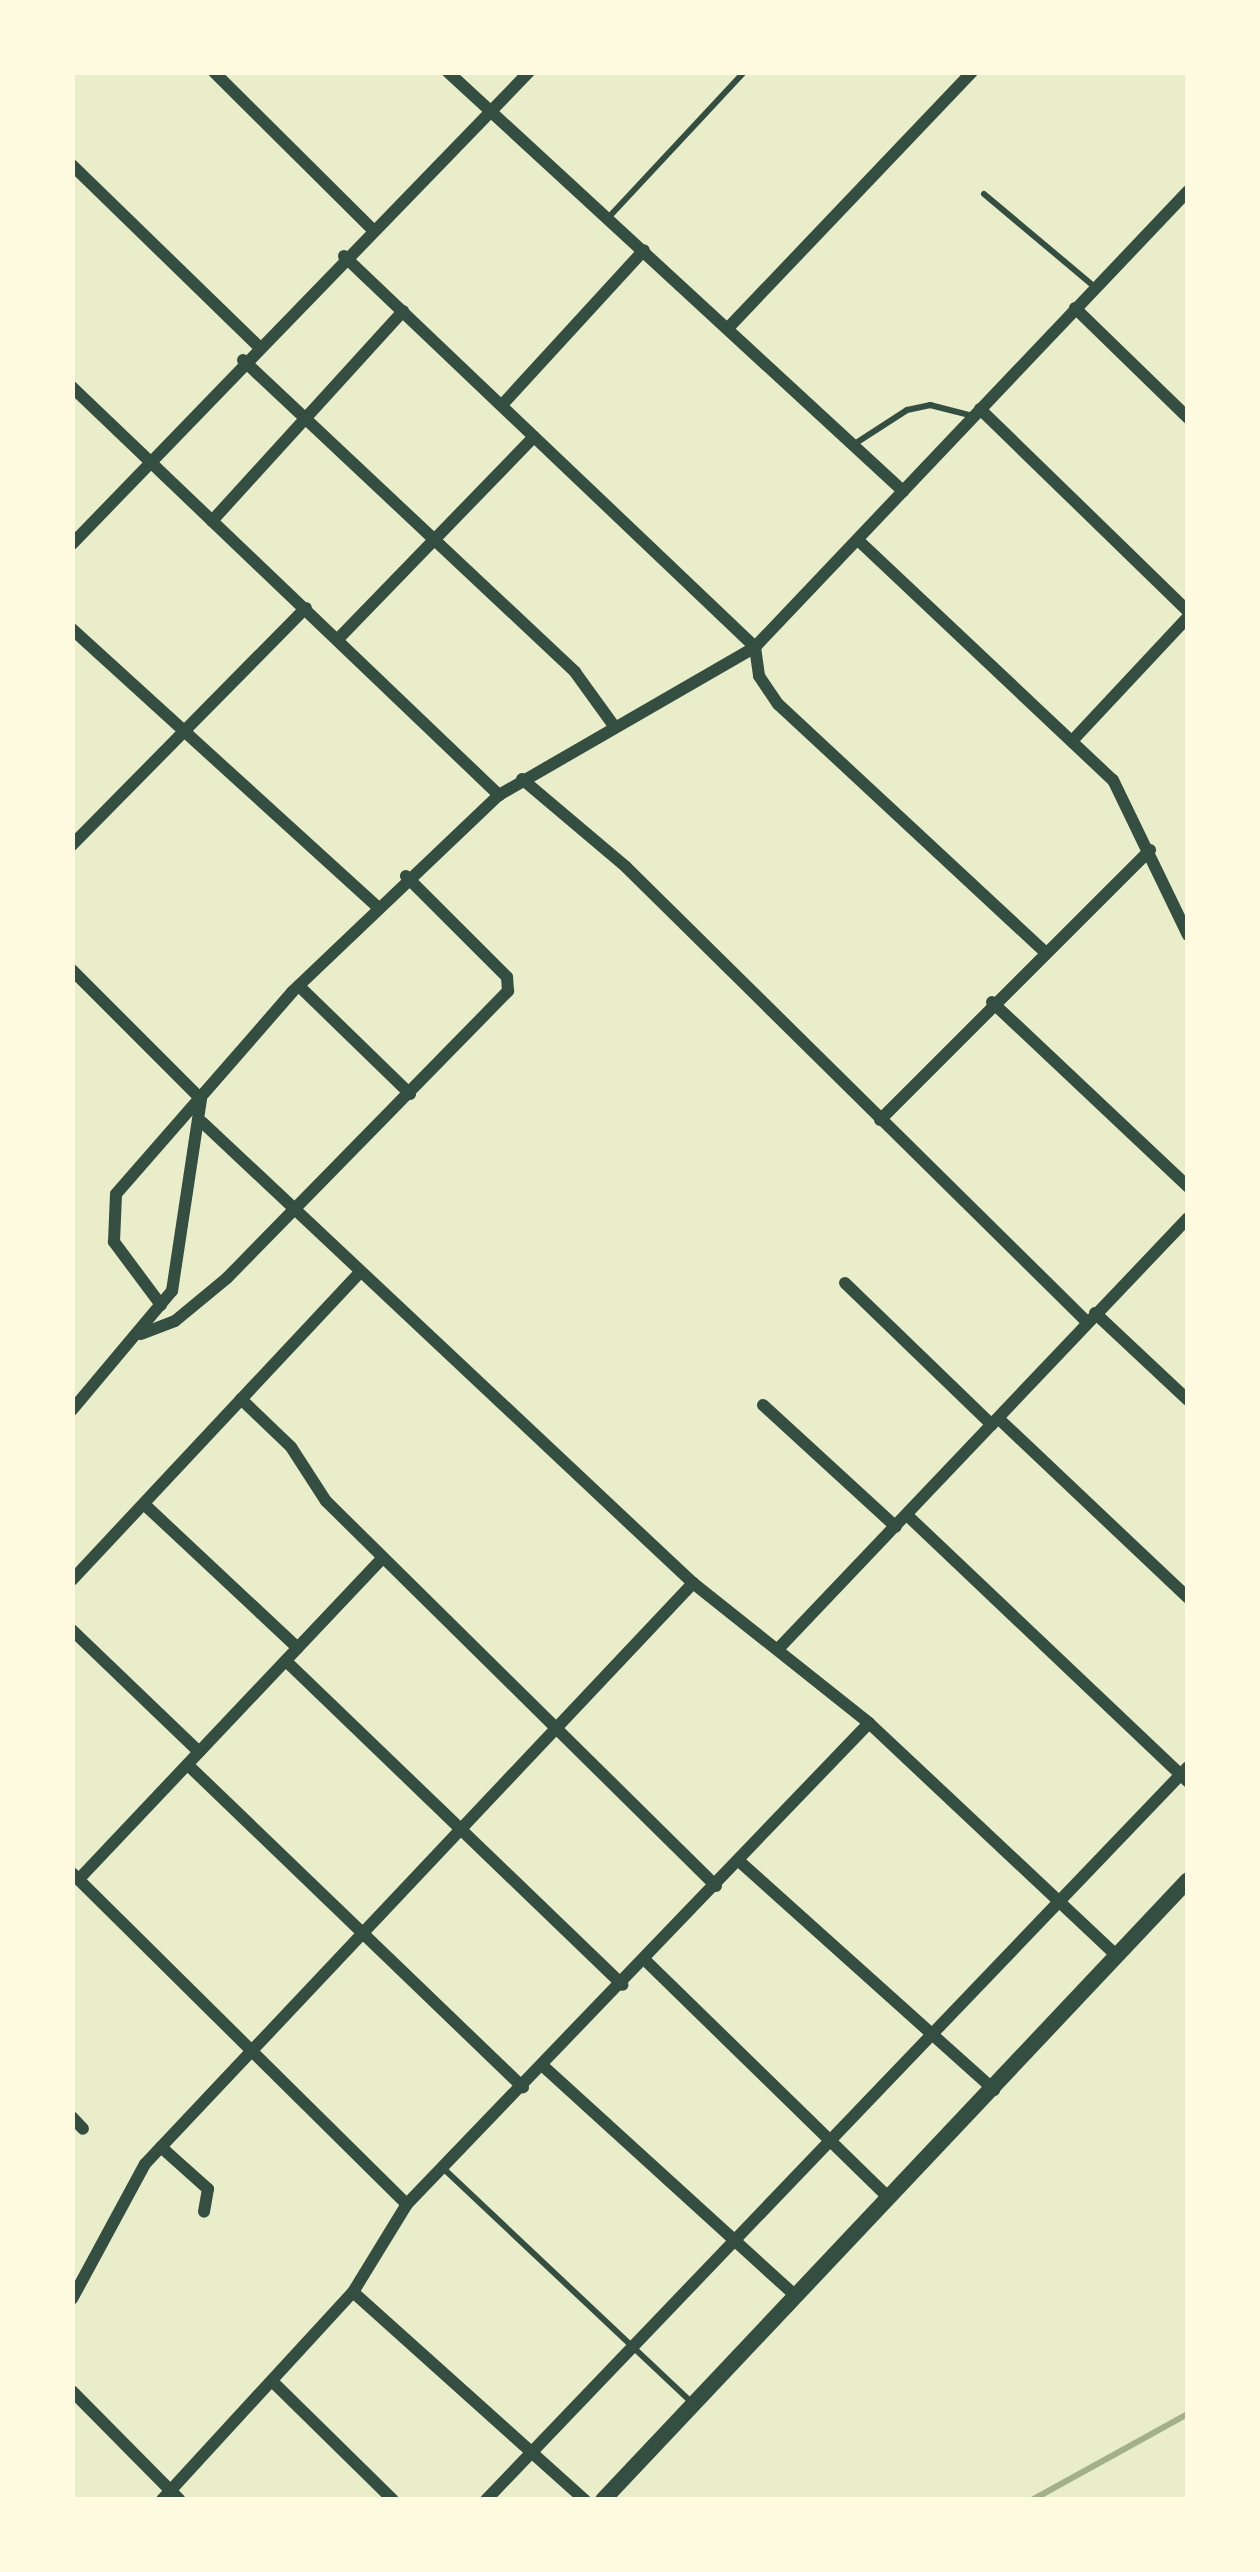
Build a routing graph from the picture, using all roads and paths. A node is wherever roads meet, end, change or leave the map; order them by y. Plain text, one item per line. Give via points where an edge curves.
1 (214, 72) edge
2 (448, 72) edge
3 (529, 72) edge
4 (743, 72) edge
5 (972, 72) edge
6 (490, 113) junction
7 (72, 165) edge
8 (984, 194) dead end
9 (1187, 195) edge
10 (608, 218) junction
11 (372, 230) junction
12 (644, 250) junction
13 (344, 256) junction
14 (1096, 287) junction
15 (1075, 308) junction
16 (404, 311) junction
17 (730, 326) junction
18 (257, 345) junction
19 (243, 360) junction
20 (72, 387) edge
21 (502, 405) junction
22 (976, 412) junction
23 (307, 415) junction
24 (1188, 418) edge
25 (535, 437) junction
26 (854, 444) junction
27 (148, 462) junction
28 (903, 491) junction
29 (212, 520) junction
30 (436, 538) junction
31 (859, 541) junction
32 (72, 544) edge
33 (306, 608) junction
34 (1188, 614) edge
35 (72, 629) edge
36 (339, 638) junction
37 (754, 647) junction
38 (614, 726) junction
39 (187, 735) junction
40 (1072, 741) junction
41 (522, 779) junction
42 (499, 795) junction
43 (72, 845) edge
44 (1150, 850) junction
45 (406, 876) junction
46 (375, 905) junction
47 (1188, 935) edge
48 (1043, 950) junction
49 (72, 970) edge
50 (299, 986) junction
51 (992, 1002) junction
52 (410, 1094) junction
53 (200, 1099) junction
54 (880, 1120) junction
55 (202, 1122) junction
56 (1188, 1187) edge
57 (295, 1211) junction
58 (1188, 1218) edge
59 (358, 1274) junction
60 (845, 1283) dead end
61 (161, 1305) junction
62 (1091, 1317) junction
63 (141, 1334) junction
64 (241, 1399) junction
65 (1188, 1400) edge
66 (763, 1405) dead end
67 (72, 1410) edge
68 (996, 1422) junction
69 (145, 1505) junction
70 (908, 1516) junction
71 (896, 1527) junction
72 (383, 1558) junction
73 (72, 1580) edge
74 (693, 1583) junction
75 (1188, 1598) edge
76 (72, 1630) edge
77 (298, 1648) junction
78 (780, 1648) junction
79 (286, 1661) junction
80 (869, 1723) junction
81 (552, 1730) junction
82 (199, 1753) junction
83 (188, 1766) junction
84 (1186, 1775) edge
85 (454, 1831) junction
86 (739, 1862) junction
87 (75, 1876) edge
88 (1188, 1880) edge
89 (716, 1886) junction
90 (1059, 1904) junction
91 (363, 1934) junction
92 (1116, 1955) junction
93 (645, 1960) junction
94 (622, 1985) junction
95 (931, 2032) junction
96 (256, 2047) junction
97 (543, 2066) junction
98 (523, 2087) junction
99 (994, 2090) junction
100 (72, 2117) edge
101 (83, 2129) dead end
102 (828, 2142) junction
103 (161, 2147) junction
104 (441, 2167) junction
105 (889, 2198) junction
106 (407, 2204) junction
107 (204, 2212) dead end
108 (734, 2243) junction
109 (353, 2292) junction
110 (796, 2296) junction
111 (72, 2299) edge
112 (631, 2350) junction
113 (273, 2382) junction
114 (72, 2391) edge
115 (695, 2405) junction
116 (535, 2449) junction
117 (171, 2497) edge
118 (393, 2500) edge
119 (486, 2500) edge
120 (585, 2500) edge
121 (603, 2500) edge

1 - 11 street
2 - 6 street
3 - 6 street
4 - 10 lane
5 - 17 street
6 - 10 street
6 - 11 street
7 - 18 street
8 - 14 lane
9 - 14 street
10 - 12 street
11 - 13 street
12 - 17 street
12 - 21 street
13 - 16 street
13 - 18 street
14 - 15 street
15 - 22 street
15 - 24 street
16 - 21 street
16 - 23 street
17 - 26 street
18 - 19 street
19 - 23 street
19 - 27 street
20 - 27 street
21 - 25 street
22 - 26 lane via 907,410
22 - 28 street
22 - 34 street
23 - 29 street
23 - 30 street
25 - 30 street
25 - 37 street
26 - 28 street
27 - 29 street
27 - 32 street
28 - 31 street
29 - 33 street
30 - 36 street
30 - 38 street via 575,672
31 - 37 street
31 - 40 street
33 - 36 street
33 - 39 street
34 - 40 street
35 - 39 street
36 - 42 street
37 - 38 street
37 - 48 street via 759,676 778,704
38 - 41 street
39 - 43 street
39 - 46 street
40 - 44 street via 1125,797
41 - 42 street
41 - 54 street via 626,867
42 - 45 street
44 - 47 street
44 - 48 street
45 - 46 street
45 - 52 street via 509,984
46 - 50 street
48 - 51 street
49 - 53 street
50 - 52 street
50 - 53 street
51 - 54 street
51 - 56 street
52 - 57 street
53 - 55 street
53 - 61 street via 116,1194 114,1242
54 - 62 street
55 - 57 street
55 - 61 street via 182,1255
57 - 59 street
57 - 63 street via 196,1306
58 - 62 street
59 - 64 street
59 - 74 street
60 - 68 street
61 - 63 street
62 - 65 street
62 - 68 street
63 - 67 street
64 - 69 street
64 - 72 street
66 - 71 street
68 - 70 street
68 - 75 street
69 - 73 street
69 - 77 street
70 - 71 street
70 - 84 street
71 - 78 street
72 - 77 street
72 - 81 street
74 - 78 street
74 - 81 street
76 - 82 street
77 - 79 street
78 - 80 street
79 - 82 street
79 - 85 street
80 - 86 street
80 - 90 street
81 - 85 street
81 - 89 street
82 - 83 street
83 - 87 street
83 - 91 street
84 - 90 street
85 - 91 street
85 - 94 street
86 - 89 street
86 - 95 street
87 - 96 street
88 - 92 main road
89 - 93 street
90 - 92 street
90 - 95 street
91 - 96 street
91 - 98 street
92 - 99 main road
93 - 94 street
93 - 102 street
94 - 97 street
95 - 99 street
95 - 102 street
96 - 103 street
96 - 106 street
97 - 98 street
97 - 108 street
98 - 104 street
99 - 105 main road
100 - 101 street
102 - 105 street
102 - 108 street
103 - 107 street via 208,2189
103 - 111 street
104 - 106 street
104 - 112 lane
105 - 110 main road
106 - 109 street
108 - 110 street
108 - 112 street
109 - 113 street
109 - 116 street
110 - 115 main road
112 - 115 lane
112 - 116 street
113 - 117 street
113 - 118 street
114 - 117 street
115 - 121 main road
116 - 119 street
116 - 120 street

